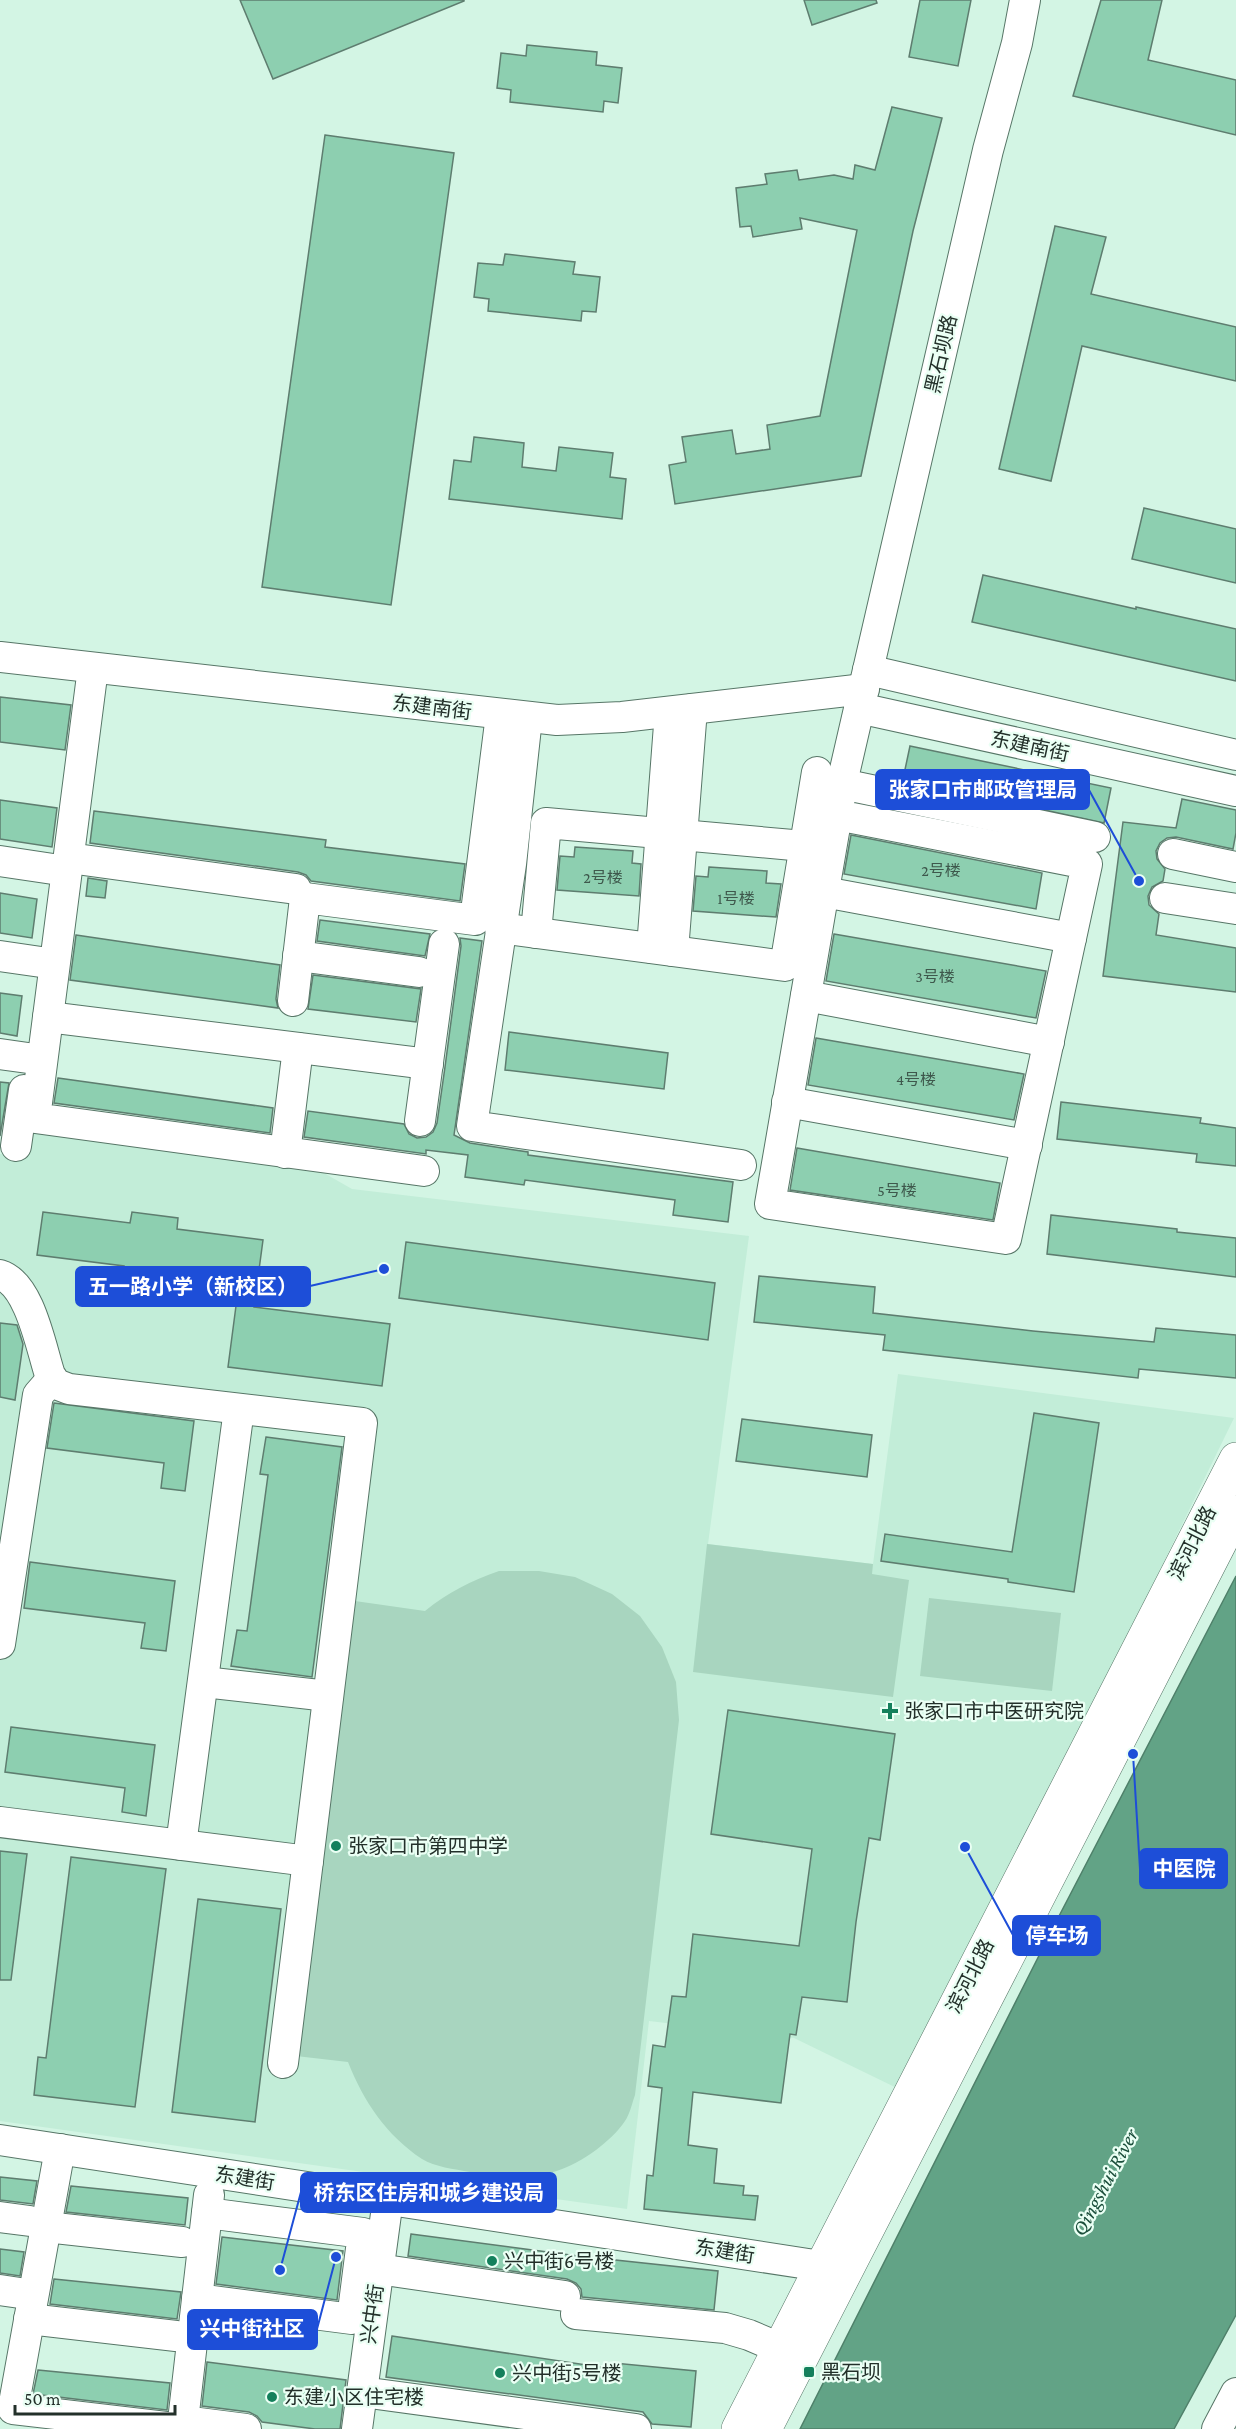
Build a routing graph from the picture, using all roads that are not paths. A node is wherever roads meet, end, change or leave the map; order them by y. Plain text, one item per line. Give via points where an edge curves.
1 (1025, 0) edge
2 (0, 657) edge
3 (93, 668) junction
4 (864, 689) junction
5 (681, 710) junction
6 (514, 716) junction
7 (1236, 755) edge
8 (68, 759) dead end
9 (829, 778) junction
10 (1236, 791) edge
11 (837, 816) junction
12 (671, 834) junction
13 (1095, 837) dead end
14 (804, 846) junction
15 (1173, 854) dead end
16 (0, 861) edge
17 (61, 863) junction
18 (1236, 867) edge
19 (296, 889) dead end
20 (824, 892) junction
21 (1165, 898) dead end
22 (1236, 909) edge
23 (500, 928) junction
24 (536, 933) junction
25 (1071, 938) junction
26 (444, 944) dead end
27 (662, 950) junction
28 (0, 956) edge
29 (298, 956) junction
30 (41, 962) junction
31 (419, 972) dead end
32 (806, 996) junction
33 (293, 1000) dead end
34 (48, 1017) junction
35 (1048, 1042) junction
36 (298, 1048) junction
37 (14, 1056) edge
38 (428, 1064) junction
39 (787, 1102) junction
40 (420, 1121) dead end
41 (1027, 1145) junction
42 (16, 1146) dead end
43 (285, 1153) junction
44 (741, 1165) dead end
45 (424, 1171) dead end
46 (0, 1275) edge
47 (52, 1380) junction
48 (239, 1409) junction
49 (1236, 1459) edge
50 (1236, 1512) edge
51 (0, 1644) edge
52 (204, 1682) junction
53 (328, 1696) junction
54 (0, 1822) edge
55 (181, 1845) junction
56 (308, 1861) junction
57 (283, 2063) dead end
58 (0, 2140) edge
59 (60, 2150) junction
60 (211, 2173) junction
61 (388, 2199) junction
62 (207, 2213) junction
63 (0, 2217) edge
64 (38, 2224) junction
65 (182, 2242) dead end
66 (378, 2269) junction
67 (833, 2270) junction
68 (198, 2299) junction
69 (16, 2301) edge
70 (176, 2336) dead end
71 (790, 2352) junction
72 (362, 2392) junction
73 (1236, 2393) edge
74 (166, 2427) dead end
75 (246, 2429) edge
76 (357, 2429) edge
77 (636, 2429) edge
78 (738, 2429) edge
79 (765, 2429) edge
80 (1217, 2429) edge

1 - 4 street, 黑石坝路
2 - 3 street, 东建南街
3 - 6 street, 东建南街
3 - 17 street
4 - 5 street, 东建南街
4 - 7 street, 东建南街
4 - 9 street, 黑石坝路
4 - 10 street, 东建南街
5 - 6 street, 东建南街 via 568,720
5 - 12 street
6 - 23 street via 511,864
6 - 29 street via 475,920 305,898
8 - 17 street
9 - 11 street
9 - 13 street
9 - 14 street
11 - 20 street
11 - 25 street via 1087,864
12 - 14 street
12 - 24 street via 546,823
12 - 27 street
14 - 27 street via 785,966
15 - 18 street
16 - 17 street
17 - 19 street
17 - 30 street
17 - 34 street
20 - 25 street
20 - 32 street
21 - 22 street
23 - 24 street
23 - 44 street via 472,1126
24 - 27 street
25 - 35 street
26 - 38 street
28 - 30 street
29 - 31 street
29 - 33 street
30 - 37 street
32 - 35 street
32 - 39 street
34 - 36 street
34 - 43 street via 35,1118
35 - 41 street
36 - 38 street
36 - 43 street
37 - 42 street
38 - 40 street
39 - 41 street
39 - 41 street via 770,1204 1006,1239
43 - 45 street
46 - 47 street via 26,1299
47 - 48 street via 69,1389
47 - 51 street via 38,1395
48 - 52 street
48 - 53 street via 362,1424
49 - 67 main road, 滨河北路
50 - 67 main road, 滨河北路
52 - 53 street
52 - 55 street
53 - 56 street
54 - 55 street
55 - 56 street
56 - 57 street
58 - 59 street, 东建街
59 - 60 street, 东建街
59 - 64 street
60 - 61 street, 东建街
60 - 62 street
61 - 66 street, 兴中街
61 - 67 street, 东建街
62 - 68 street
62 - 68 street via 363,2233 352,2319
63 - 64 street
64 - 65 street
64 - 69 street
66 - 71 street via 570,2305 725,2328
66 - 72 street, 兴中街
67 - 71 main road, 滨河北路
68 - 75 street via 183,2421
69 - 70 street
69 - 74 street via 13,2409
71 - 78 main road, 滨河北路
71 - 79 main road, 滨河北路
72 - 76 street, 兴中街
72 - 77 street
73 - 80 street

